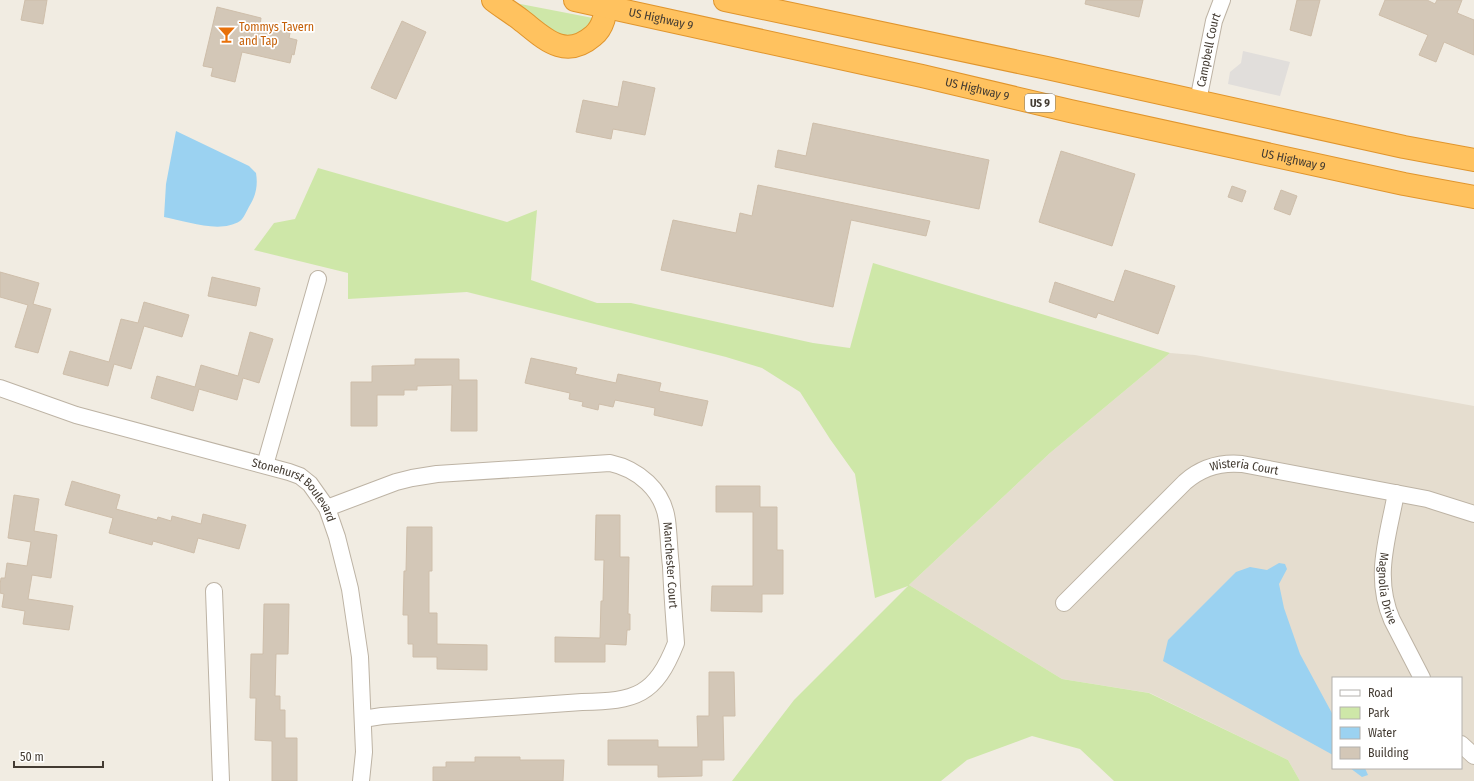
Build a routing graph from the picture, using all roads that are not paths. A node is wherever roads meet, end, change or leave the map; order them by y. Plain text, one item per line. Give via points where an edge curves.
1 (493, 0) edge
2 (575, 0) edge
3 (642, 0) edge
4 (725, 0) edge
5 (775, 0) edge
6 (1222, 0) edge
7 (605, 3) edge
8 (801, 16) junction
9 (661, 19) junction
10 (1198, 102) junction
11 (1474, 160) edge
12 (1474, 197) edge
13 (318, 279) dead end
14 (0, 388) edge
15 (265, 465) junction
16 (1396, 493) junction
17 (327, 508) junction
18 (1474, 514) edge
19 (214, 591) dead end
20 (1064, 603) dead end
21 (1421, 677) edge
22 (363, 719) junction
23 (1462, 745) edge
24 (1474, 756) edge
25 (221, 781) edge
26 (361, 781) edge

1 - 7 highway via 548,41 566,47 577,45 596,34 601,27
2 - 7 highway, US Highway 9 / US 9
3 - 9 highway via 648,9
4 - 8 highway
5 - 8 highway
6 - 10 street, Campbell Court via 1214,21
7 - 9 highway, US Highway 9 / US 9
8 - 10 highway
9 - 12 highway, US Highway 9 / US 9 via 1070,111
10 - 11 highway
13 - 15 street
14 - 15 street, Stonehurst Boulevard via 76,415
15 - 17 street, Stonehurst Boulevard via 300,476 310,484
16 - 18 street, Wisteria Court via 1442,502
16 - 20 street, Wisteria Court via 1242,464 1211,466 1197,472 1185,482
16 - 21 street, Magnolia Drive via 1383,564 1383,590 1392,620
17 - 22 street, Stonehurst Boulevard via 350,589 360,657
17 - 22 street, Manchester Court via 396,482 424,476 452,472 610,463 634,471 650,484 660,499 667,520 676,643 662,673 642,691 631,697 609,702
19 - 25 street
22 - 26 street, Stonehurst Boulevard via 364,752
23 - 24 street

